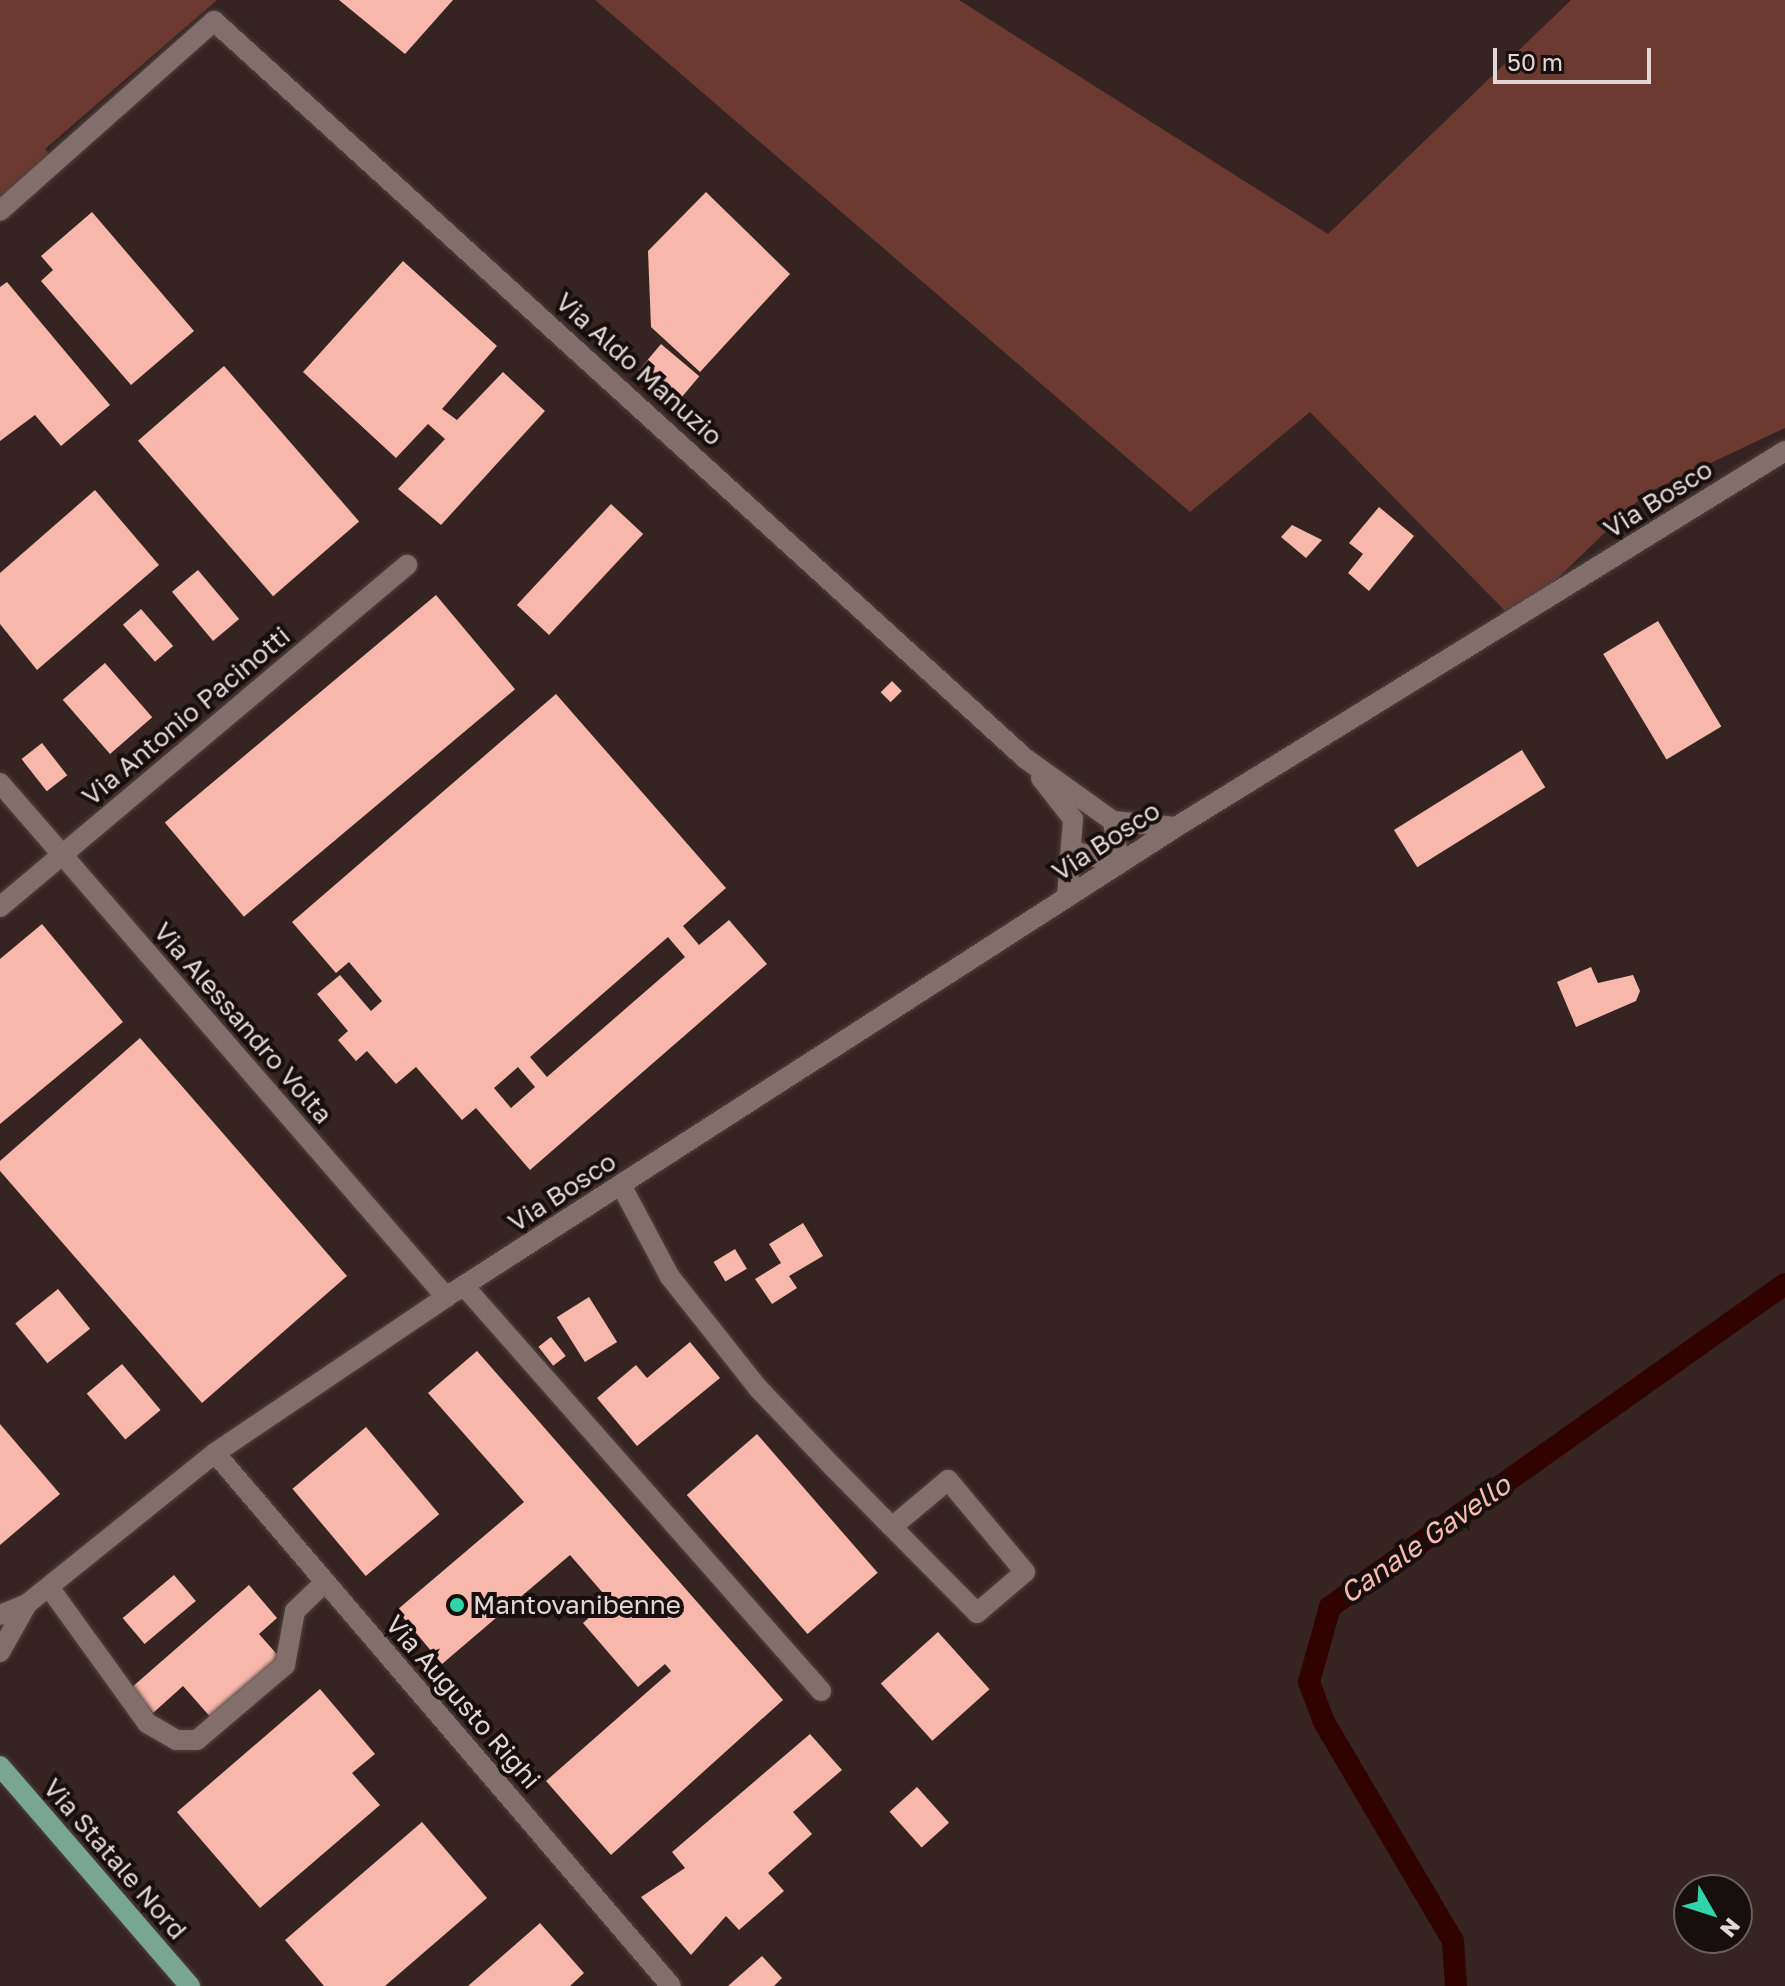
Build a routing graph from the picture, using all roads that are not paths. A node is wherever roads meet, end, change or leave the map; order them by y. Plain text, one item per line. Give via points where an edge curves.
1 (0, 211) edge
2 (1785, 451) edge
3 (407, 565) dead end
4 (1026, 759) junction
5 (0, 783) edge
6 (1113, 821) junction
7 (1176, 827) junction
8 (1071, 850) junction
9 (61, 854) junction
10 (1119, 864) junction
11 (1067, 897) junction
12 (0, 907) edge
13 (621, 1185) junction
14 (455, 1292) junction
15 (215, 1453) junction
16 (892, 1527) junction
17 (325, 1582) junction
18 (49, 1587) junction
19 (27, 1604) junction
20 (0, 1615) edge
21 (0, 1652) edge
22 (821, 1691) dead end
23 (0, 1766) edge
24 (9, 1784) edge
25 (190, 1986) edge
26 (671, 1986) edge

1 - 4 street, Via Aldo Manuzio via 214,21
2 - 7 street, Via Bosco
3 - 9 street, Via Antonio Pacinotti
4 - 6 street, Via Aldo Manuzio
4 - 8 street, Via Aldo Manuzio via 1073,819
5 - 9 street, Via Alessandro Volta
6 - 7 street
6 - 10 street
7 - 10 street, Via Bosco
8 - 10 street
8 - 11 street, Via Aldo Manuzio
9 - 12 street, Via Antonio Pacinotti
9 - 14 street, Via Alessandro Volta
10 - 11 street, Via Bosco
11 - 13 street, Via Bosco
13 - 14 street, Via Bosco
13 - 16 street via 690,1302 758,1388
14 - 15 street, Via Bosco
14 - 22 street
15 - 17 street, Via Augusto Righi
15 - 18 street, Via Bosco
16 - 16 street via 977,1613 1025,1572 948,1480
17 - 18 street via 295,1611 285,1665 197,1740 176,1740 147,1723
17 - 26 street, Via Augusto Righi
18 - 19 street, Via Bosco
19 - 20 street, Via Bosco
19 - 21 street, Via Bosco
23 - 24 main road, Via Statale Nord
24 - 25 main road, Via Statale Nord

